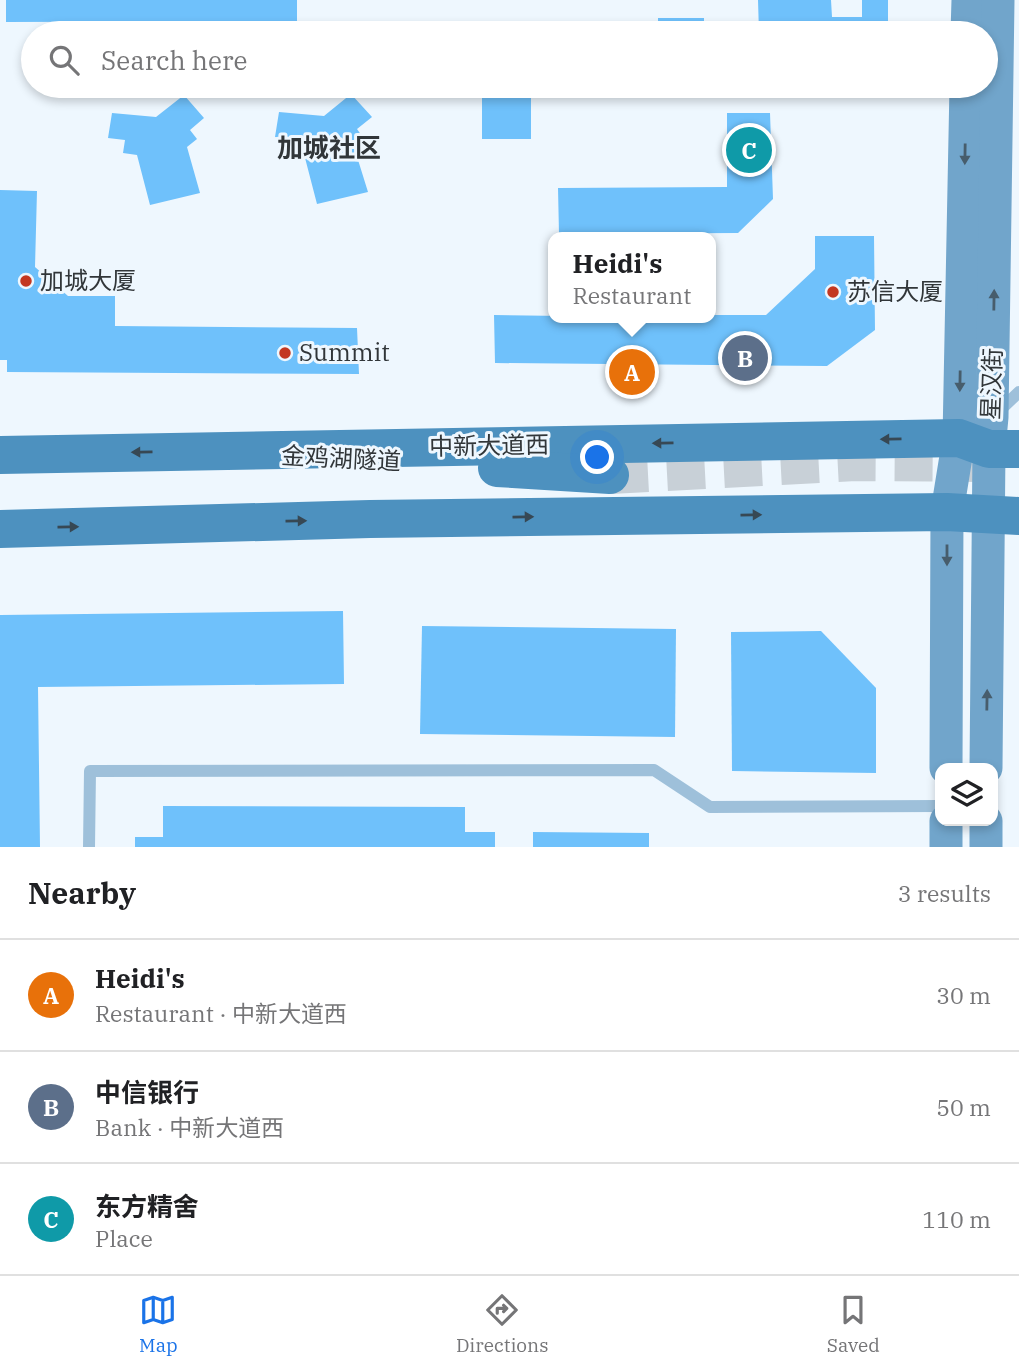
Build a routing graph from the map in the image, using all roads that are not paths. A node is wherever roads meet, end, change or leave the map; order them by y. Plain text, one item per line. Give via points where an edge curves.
1 (968, 0) edge
2 (998, 0) edge
3 (967, 21) edge
4 (998, 21) edge
5 (967, 98) edge
6 (996, 98) edge
7 (1019, 392) edge
8 (990, 439) edge
9 (197, 450) junction
10 (0, 455) edge
11 (610, 475) tunnel mouth
12 (947, 512) junction
13 (1009, 515) edge
14 (0, 529) edge
15 (946, 763) edge
16 (986, 763) edge
17 (935, 806) edge
18 (946, 826) edge
19 (986, 826) edge
20 (89, 847) edge
21 (946, 847) edge
22 (986, 847) edge

1 - 3 main road
4 -> 2 main road, 星汉街
5 -> 8 main road, 星汉街
8 -> 6 main road, 星汉街
7 - 8 lane
8 -> 9 main road, 中新大道西
8 - 12 main road, 星汉街
8 - 13 main road, 星汉街
9 -> 10 main road, 中新大道西
9 - 11 main road, 金鸡湖隧道
12 - 13 main road
14 -> 12 main road
12 -> 15 main road, 星汉街
16 -> 13 main road, 星汉街
17 - 20 lane via 710,807 654,770 90,771
18 - 21 main road
19 - 22 main road

